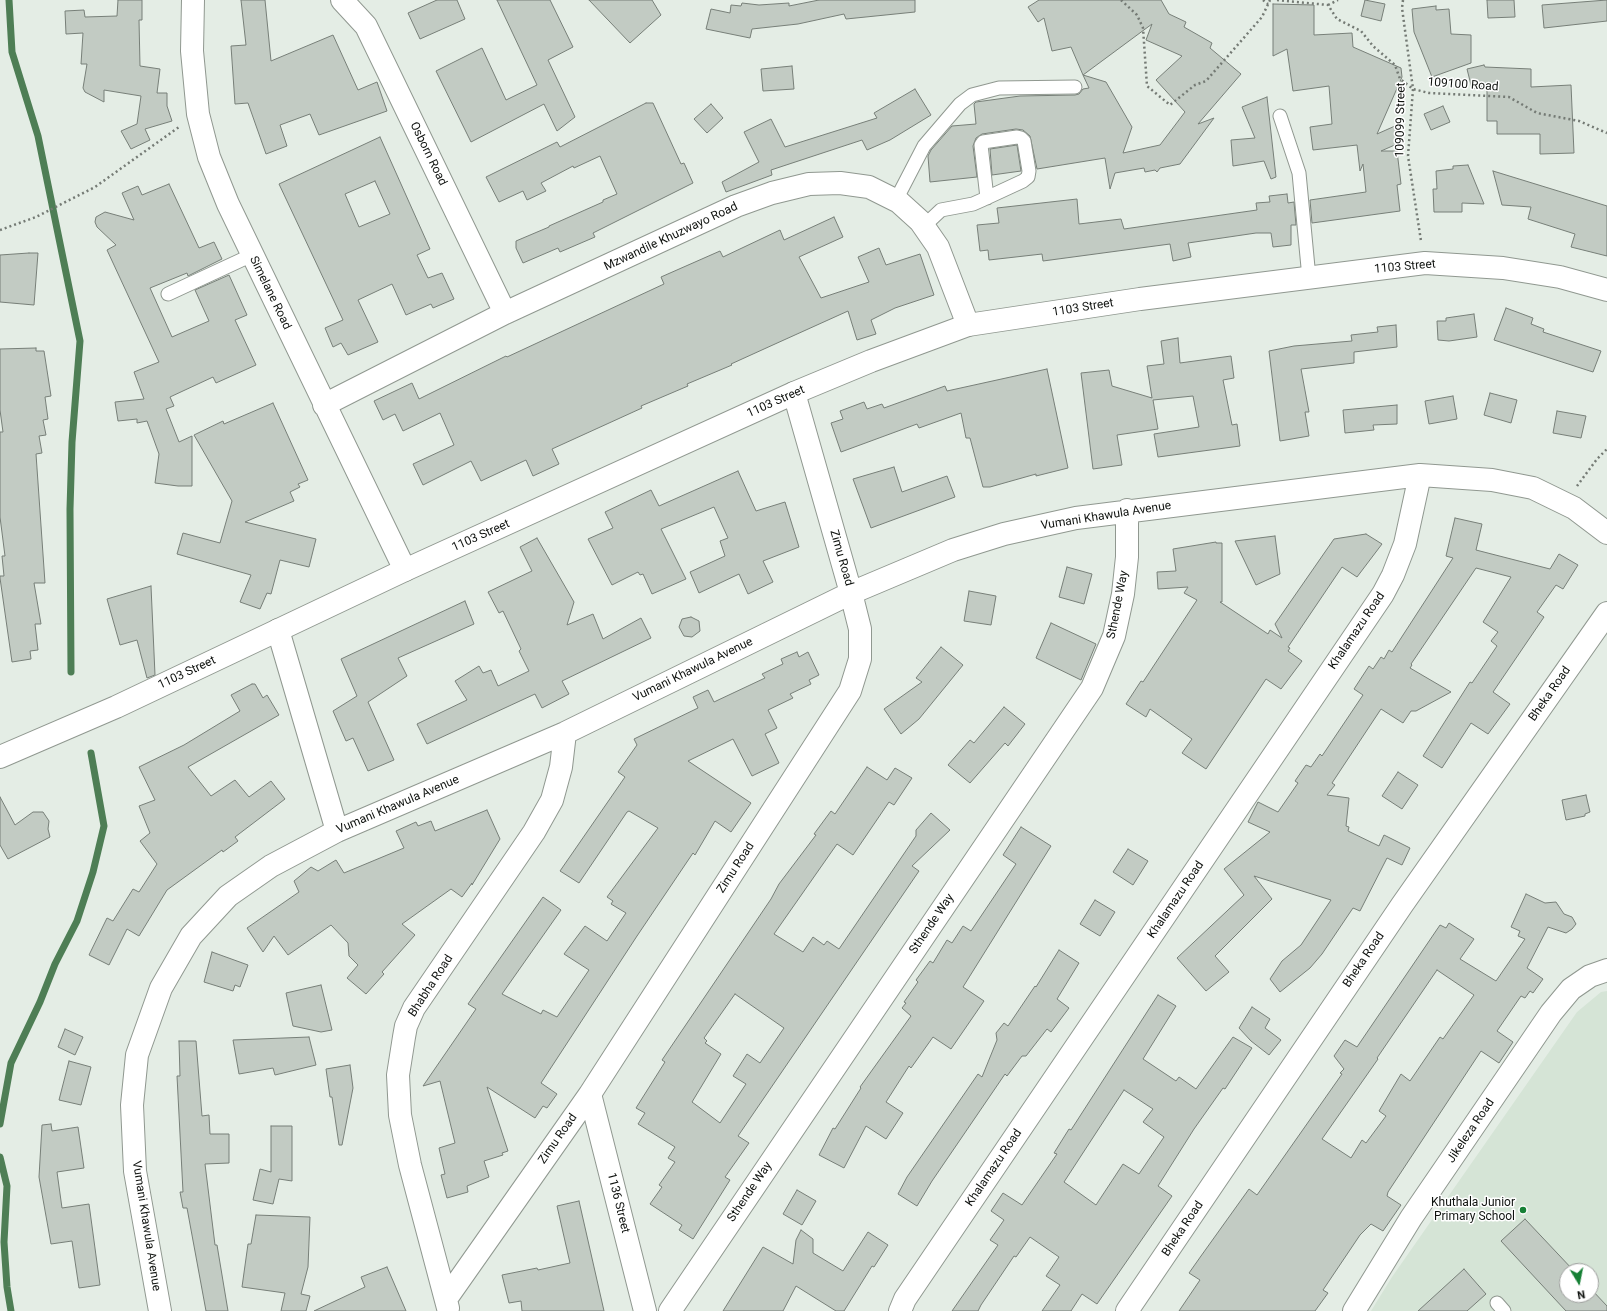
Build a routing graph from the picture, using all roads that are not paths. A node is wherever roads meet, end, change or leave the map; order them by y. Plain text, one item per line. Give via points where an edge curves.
1 (193, 0) edge
2 (342, 0) edge
3 (1075, 86) dead end
4 (1280, 116) dead end
5 (988, 198) junction
6 (896, 200) junction
7 (924, 226) junction
8 (252, 255) junction
9 (1309, 278) junction
10 (1607, 290) edge
11 (168, 294) dead end
12 (505, 313) junction
13 (968, 325) junction
14 (794, 393) junction
15 (324, 405) junction
16 (1420, 475) junction
17 (1128, 510) junction
18 (1607, 533) edge
19 (405, 570) junction
20 (851, 593) junction
21 (1607, 613) edge
22 (278, 630) junction
23 (565, 733) junction
24 (0, 757) edge
25 (337, 831) junction
26 (1607, 970) edge
27 (590, 1094) junction
28 (448, 1305) edge
29 (160, 1311) edge
30 (645, 1311) edge
31 (670, 1311) edge
32 (900, 1311) edge
33 (1127, 1311) edge
34 (1354, 1311) edge

1 - 8 street, Simelane Road via 192,51 198,114 209,157
2 - 12 street, Osborn Road via 366,26
3 - 6 lane via 999,88 972,96 960,104 924,146
4 - 9 lane via 1299,173
5 - 5 lane via 981,144 1021,138 1024,141 1028,177
5 - 7 lane via 973,204 942,210
6 - 7 street, Mzwandile Khuzwayo Road
6 - 12 street, Mzwandile Khuzwayo Road via 869,188 840,183 809,184 772,193 736,206
7 - 13 street, Mzwandile Khuzwayo Road via 938,246
8 - 11 lane
8 - 15 street, Simelane Road
9 - 10 street, 1103 Street via 1425,263 1503,268 1560,277
9 - 13 street, 1103 Street via 1140,299
12 - 15 street, Mzwandile Khuzwayo Road
13 - 14 street, 1103 Street
14 - 19 street, 1103 Street
14 - 20 street, Zimu Road
15 - 19 street, Simelane Road
16 - 17 street, Vumani Khawula Avenue
16 - 18 street, Vumani Khawula Avenue via 1492,480 1533,488 1574,508
16 - 32 street, Khalamazu Road via 1405,544 1383,594 905,1299
17 - 20 street, Vumani Khawula Avenue via 1076,518 1004,534 953,550
17 - 31 street, Sthende Way via 1123,594 1114,636 1092,688
19 - 22 street, 1103 Street
20 - 23 street, Vumani Khawula Avenue
20 - 27 street, Zimu Road via 860,629 860,659 850,691
21 - 33 street, Bheka Road via 1402,905
22 - 24 street, 1103 Street via 116,707
22 - 25 street
23 - 25 street, Vumani Khawula Avenue
23 - 28 street, Bhabha Road via 558,781 552,800 534,832 414,1008 404,1037 398,1075 400,1115 410,1165
25 - 29 street, Vumani Khawula Avenue via 271,866 228,896 191,936 161,988 148,1022 137,1055 132,1113 135,1171
26 - 34 street, Jikeleza Road via 1590,976 1571,989 1551,1013 1411,1218
27 - 28 street, Zimu Road
27 - 30 street, 1136 Street

